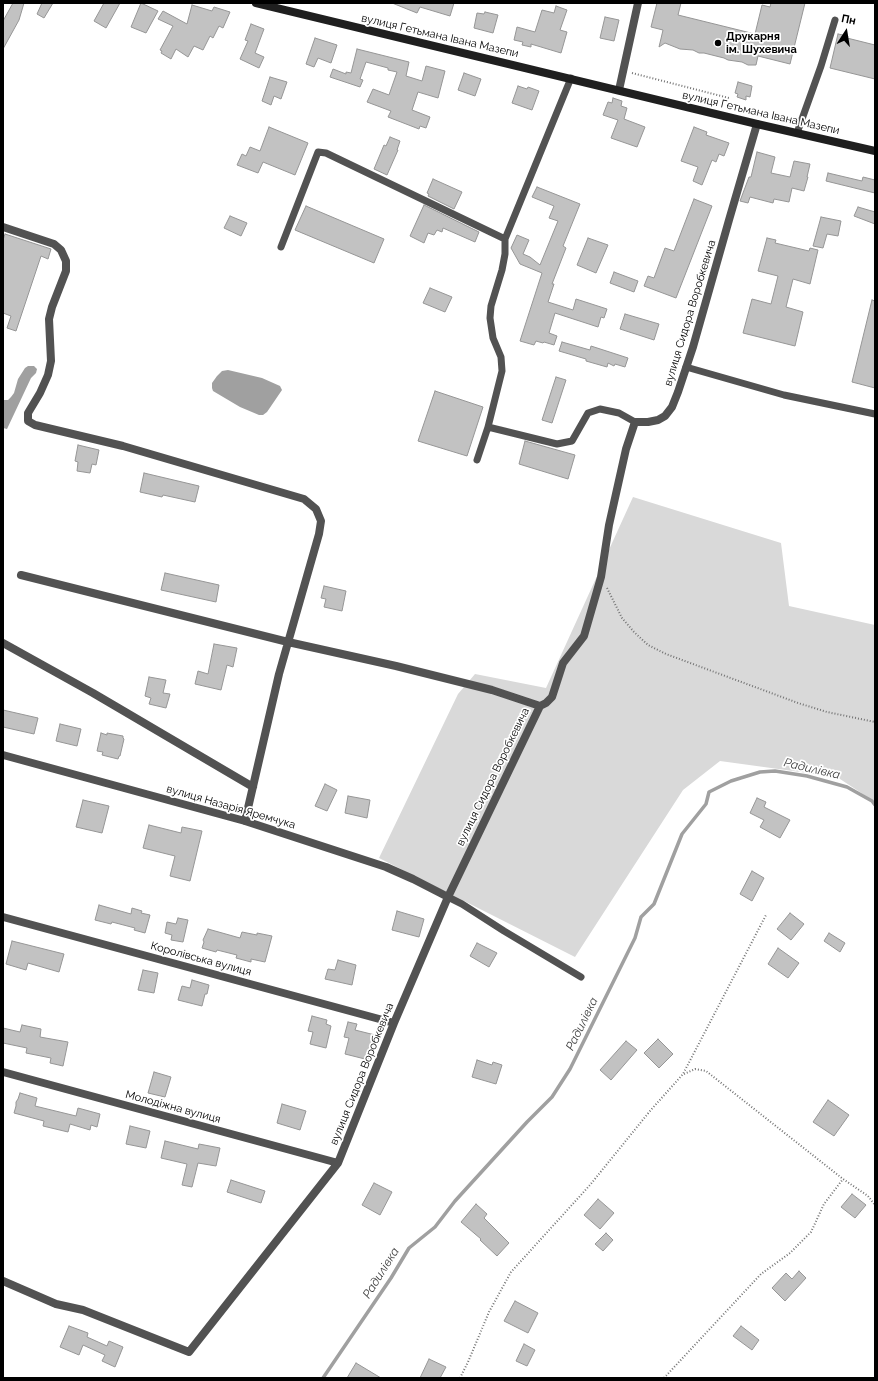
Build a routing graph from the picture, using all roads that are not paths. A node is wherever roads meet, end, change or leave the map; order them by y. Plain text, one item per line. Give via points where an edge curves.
1 (256, 3) edge
2 (638, 3) edge
3 (835, 20) dead end
4 (571, 78) junction
5 (619, 90) junction
6 (757, 124) junction
7 (797, 133) junction
8 (875, 150) edge
9 (3, 227) edge
10 (505, 239) junction
11 (281, 247) dead end
12 (686, 367) junction
13 (875, 414) edge
14 (635, 422) junction
15 (488, 427) junction
16 (477, 460) dead end
17 (21, 575) dead end
18 (288, 642) junction
19 (3, 643) edge
20 (540, 706) junction
21 (3, 755) edge
22 (253, 787) junction
23 (245, 821) junction
24 (448, 897) junction
25 (3, 916) edge
26 (581, 977) dead end
27 (394, 1023) junction
28 (3, 1072) edge
29 (338, 1163) junction
30 (3, 1282) edge

1 - 4 main road, вулиця Гетьмана Івана Мазепи
2 - 5 street
3 - 7 lane
4 - 5 main road, вулиця Гетьмана Івана Мазепи
4 - 10 lane
5 - 6 main road, вулиця Гетьмана Івана Мазепи
6 - 7 main road, вулиця Гетьмана Івана Мазепи
6 - 12 street, вулиця Сидора Воробкевича
7 - 8 main road, вулиця Гетьмана Івана Мазепи
9 - 18 street via 54,244 61,250 66,261 66,272 49,319 51,361 48,375 28,413 28,421 304,499 316,509 321,521 319,534
10 - 11 lane via 326,153 318,152
10 - 15 lane via 504,259 490,306 493,338 501,356 502,371
12 - 13 lane via 784,395
12 - 14 street, вулиця Сидора Воробкевича via 672,407 666,416 648,422
14 - 15 lane via 619,413 600,409 588,413 572,441 557,444
14 - 20 street, вулиця Сидора Воробкевича via 626,449 601,576 584,636 563,663 552,697
15 - 16 lane
17 - 18 street
18 - 20 street via 492,690
18 - 22 street
19 - 22 street
20 - 24 street, вулиця Сидора Воробкевича
21 - 23 street, вулиця Назарія Яремчука
22 - 23 street
23 - 24 street, вулиця Назарія Яремчука via 386,867
24 - 26 lane
24 - 27 street, вулиця Сидора Воробкевича
25 - 27 street, Королівська вулиця
27 - 29 street, вулиця Сидора Воробкевича
28 - 29 street, Молодіжна вулиця
29 - 30 street, вулиця Сидора Воробкевича via 189,1352

